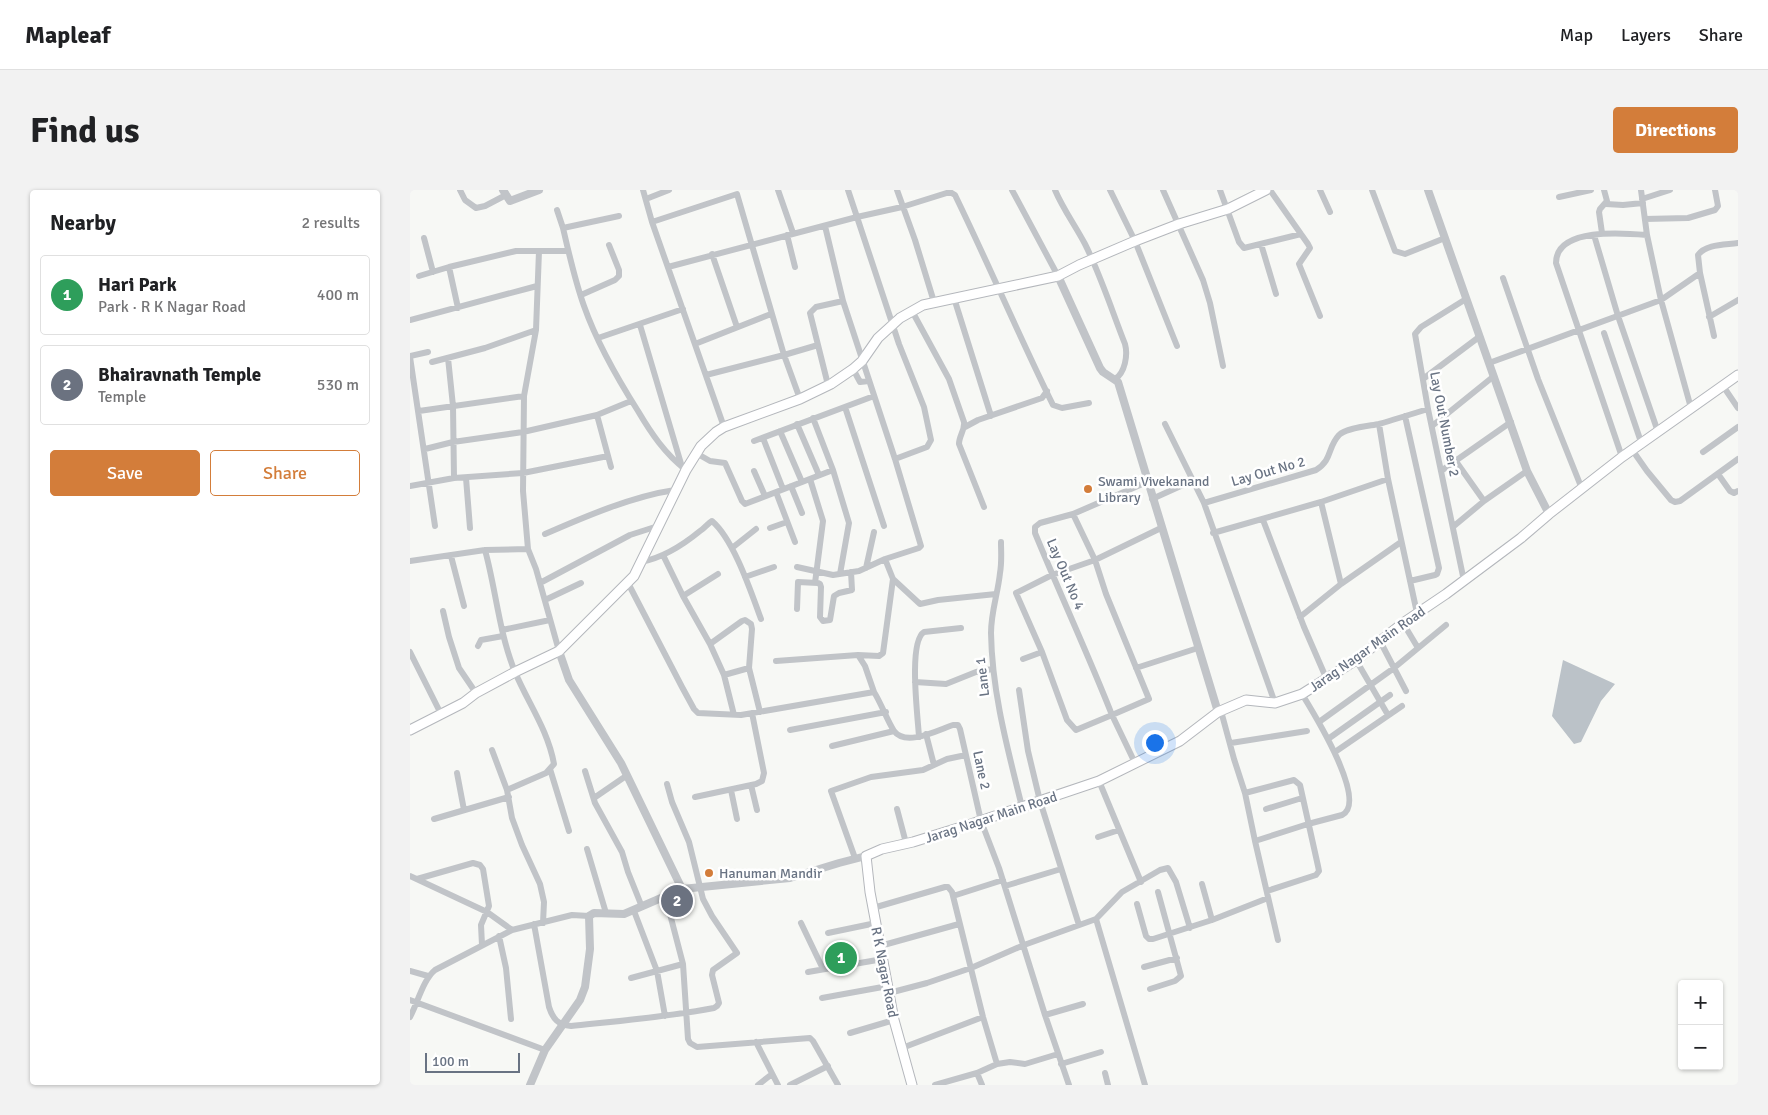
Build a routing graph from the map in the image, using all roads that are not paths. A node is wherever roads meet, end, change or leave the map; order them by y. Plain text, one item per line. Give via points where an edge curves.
1 (460, 190) edge
2 (539, 190) edge
3 (643, 190) edge
4 (669, 190) edge
5 (778, 190) edge
6 (848, 190) edge
7 (897, 190) edge
8 (1012, 190) edge
9 (1055, 190) edge
10 (1110, 190) edge
11 (1163, 190) edge
12 (1220, 190) edge
13 (1268, 190) edge
14 (1320, 190) edge
15 (1372, 190) edge
16 (1428, 190) edge
17 (1591, 190) edge
18 (1604, 190) edge
19 (1641, 190) edge
20 (1670, 190) edge
21 (1716, 190) edge
22 (504, 192) edge
23 (736, 192) edge
24 (955, 192) edge
25 (1560, 196) dead end
26 (646, 199) junction
27 (1643, 201) junction
28 (1606, 204) junction
29 (902, 207) junction
30 (1228, 209) junction
31 (558, 210) dead end
32 (1330, 212) dead end
33 (620, 216) dead end
34 (857, 217) junction
35 (1644, 219) junction
36 (652, 222) junction
37 (1179, 224) junction
38 (825, 226) junction
39 (562, 228) junction
40 (1602, 233) junction
41 (790, 234) junction
42 (1301, 234) junction
43 (1594, 235) junction
44 (1648, 235) junction
45 (424, 238) dead end
46 (1445, 238) junction
47 (1135, 241) junction
48 (1738, 243) edge
49 (751, 244) junction
50 (1261, 244) junction
51 (609, 245) dead end
52 (568, 250) junction
53 (539, 251) junction
54 (712, 254) junction
55 (1092, 259) junction
56 (449, 267) junction
57 (668, 267) junction
58 (795, 267) dead end
59 (433, 272) junction
60 (1700, 273) junction
61 (419, 276) dead end
62 (1058, 276) junction
63 (1503, 278) dead end
64 (537, 286) junction
65 (999, 290) junction
66 (1276, 294) dead end
67 (581, 295) junction
68 (954, 298) junction
69 (1466, 299) junction
70 (1661, 300) junction
71 (1738, 300) edge
72 (843, 301) junction
73 (934, 302) junction
74 (458, 308) junction
75 (683, 309) junction
76 (912, 311) junction
77 (771, 314) junction
78 (1320, 316) dead end
79 (1618, 316) junction
80 (1709, 317) junction
81 (410, 320) edge
82 (640, 325) junction
83 (893, 325) junction
84 (737, 327) junction
85 (536, 330) junction
86 (1578, 331) junction
87 (1604, 333) dead end
88 (1714, 336) dead end
89 (1479, 337) junction
90 (598, 338) junction
91 (695, 344) junction
92 (818, 345) junction
93 (1177, 346) dead end
94 (1529, 349) junction
95 (428, 352) dead end
96 (784, 355) junction
97 (410, 356) edge
98 (448, 358) junction
99 (862, 361) junction
100 (432, 362) dead end
101 (1489, 363) junction
102 (1223, 366) dead end
103 (853, 369) junction
104 (706, 375) junction
105 (1738, 375) edge
106 (1494, 376) junction
107 (1423, 379) junction
108 (1116, 380) junction
109 (869, 381) junction
110 (828, 385) junction
111 (1722, 386) junction
112 (1048, 394) junction
113 (524, 396) junction
114 (874, 396) junction
115 (800, 399) junction
116 (631, 400) junction
117 (1089, 403) dead end
118 (453, 406) junction
119 (845, 407) junction
120 (1691, 408) junction
121 (1738, 408) edge
122 (1428, 409) junction
123 (419, 411) junction
124 (597, 415) junction
125 (991, 416) junction
126 (1405, 416) junction
127 (813, 418) junction
128 (1511, 422) junction
129 (797, 424) junction
130 (1165, 424) dead end
131 (1379, 424) junction
132 (1432, 426) junction
133 (724, 427) junction
134 (965, 427) junction
135 (1738, 427) edge
136 (780, 431) junction
137 (523, 432) junction
138 (1658, 432) junction
139 (763, 438) junction
140 (754, 441) dead end
141 (453, 442) junction
142 (1642, 444) junction
143 (425, 449) junction
144 (1633, 451) junction
145 (1703, 452) dead end
146 (696, 453) junction
147 (608, 456) junction
148 (1622, 457) junction
149 (1738, 458) edge
150 (895, 459) junction
151 (1455, 460) junction
152 (611, 467) dead end
153 (684, 468) junction
154 (833, 470) junction
155 (1441, 470) junction
156 (754, 471) dead end
157 (1527, 471) junction
158 (523, 473) junction
159 (1718, 474) junction
160 (819, 476) junction
161 (454, 478) junction
162 (466, 478) junction
163 (810, 479) junction
164 (1194, 480) junction
165 (1388, 480) junction
166 (430, 481) junction
167 (802, 482) junction
168 (1147, 482) junction
169 (410, 486) edge
170 (791, 486) junction
171 (783, 489) junction
172 (1582, 489) junction
173 (675, 490) junction
174 (1738, 491) edge
175 (776, 492) junction
176 (765, 496) junction
177 (1152, 499) junction
178 (1484, 501) junction
179 (1321, 502) junction
180 (1204, 503) junction
181 (984, 507) dead end
182 (802, 513) dead end
183 (1073, 514) junction
184 (1548, 514) junction
185 (1263, 520) junction
186 (787, 522) junction
187 (435, 526) dead end
188 (658, 526) junction
189 (884, 526) dead end
190 (1454, 526) junction
191 (470, 528) dead end
192 (770, 528) dead end
193 (1161, 528) junction
194 (756, 530) dead end
195 (874, 532) dead end
196 (1213, 533) junction
197 (545, 534) dead end
198 (795, 542) dead end
199 (1001, 542) dead end
200 (1401, 542) junction
201 (732, 548) junction
202 (528, 549) junction
203 (485, 550) junction
204 (663, 555) junction
205 (451, 556) junction
206 (1095, 560) junction
207 (410, 561) edge
208 (641, 562) junction
209 (887, 564) junction
210 (774, 567) dead end
211 (797, 567) dead end
212 (866, 568) junction
213 (718, 574) dead end
214 (840, 574) junction
215 (1052, 575) junction
216 (745, 577) junction
217 (816, 577) junction
218 (852, 578) junction
219 (893, 579) junction
220 (1410, 581) junction
221 (1464, 581) junction
222 (581, 582) dead end
223 (540, 583) junction
224 (628, 583) junction
225 (1341, 584) junction
226 (996, 594) junction
227 (683, 596) junction
228 (545, 600) junction
229 (464, 606) dead end
230 (797, 609) dead end
231 (443, 611) dead end
232 (1417, 613) junction
233 (1300, 617) junction
234 (761, 619) dead end
235 (550, 620) junction
236 (1403, 623) junction
237 (1446, 625) dead end
238 (961, 628) dead end
239 (502, 633) junction
240 (1380, 641) junction
241 (710, 644) junction
242 (478, 646) dead end
243 (1198, 648) junction
244 (1418, 648) junction
245 (559, 651) junction
246 (410, 652) edge
247 (1042, 652) junction
248 (858, 655) junction
249 (1023, 659) dead end
250 (1356, 660) junction
251 (776, 661) dead end
252 (749, 668) junction
253 (1136, 668) junction
254 (1394, 668) junction
255 (992, 669) junction
256 (515, 672) junction
257 (724, 675) junction
258 (1327, 680) junction
259 (915, 682) junction
260 (1370, 685) junction
261 (1018, 690) dead end
262 (1406, 691) dead end
263 (874, 692) junction
264 (476, 694) junction
265 (1302, 694) junction
266 (1390, 695) dead end
267 (1380, 702) junction
268 (1275, 703) junction
269 (1402, 706) dead end
270 (886, 712) junction
271 (1220, 712) junction
272 (756, 713) junction
273 (441, 714) junction
274 (734, 715) junction
275 (1112, 715) junction
276 (1388, 715) junction
277 (1319, 722) junction
278 (410, 730) edge
279 (790, 730) dead end
280 (894, 731) junction
281 (1307, 731) dead end
282 (922, 735) junction
283 (1328, 739) junction
284 (1231, 743) junction
285 (832, 746) dead end
286 (492, 750) dead end
287 (1335, 752) junction
288 (966, 755) junction
289 (1136, 762) junction
290 (934, 765) junction
291 (550, 769) junction
292 (585, 771) dead end
293 (457, 773) dead end
294 (626, 776) junction
295 (1099, 781) junction
296 (666, 784) dead end
297 (751, 785) junction
298 (507, 790) junction
299 (731, 790) junction
300 (1245, 794) junction
301 (509, 797) junction
302 (695, 797) dead end
303 (594, 798) junction
304 (1302, 798) junction
305 (1040, 801) junction
306 (1022, 807) junction
307 (897, 809) dead end
308 (1266, 809) dead end
309 (464, 810) junction
310 (757, 810) dead end
311 (434, 819) dead end
312 (737, 819) dead end
313 (981, 821) junction
314 (1308, 824) junction
315 (1119, 830) junction
316 (568, 831) dead end
317 (1098, 837) dead end
318 (1255, 841) junction
319 (906, 843) junction
320 (587, 849) dead end
321 (866, 856) junction
322 (855, 858) junction
323 (1061, 869) junction
324 (410, 876) edge
325 (417, 880) junction
326 (1141, 882) junction
327 (1004, 883) junction
328 (1202, 884) dead end
329 (700, 886) junction
330 (682, 889) junction
331 (1158, 892) dead end
332 (1268, 894) junction
333 (665, 895) junction
334 (953, 896) junction
335 (1137, 904) dead end
336 (873, 908) junction
337 (638, 909) junction
338 (487, 912) junction
339 (606, 913) junction
340 (589, 916) junction
341 (1096, 919) junction
342 (1212, 920) junction
343 (543, 923) junction
344 (800, 923) dead end
345 (876, 923) junction
346 (534, 924) junction
347 (960, 924) junction
348 (1079, 925) junction
349 (1190, 928) junction
350 (512, 930) junction
351 (828, 933) dead end
352 (1169, 934) junction
353 (499, 936) junction
354 (1278, 940) dead end
355 (482, 944) junction
356 (1024, 945) junction
357 (880, 946) junction
358 (1177, 958) junction
359 (883, 959) junction
360 (683, 964) junction
361 (1144, 967) dead end
362 (971, 968) junction
363 (823, 969) junction
364 (410, 971) edge
365 (657, 971) junction
366 (808, 972) dead end
367 (428, 976) junction
368 (631, 978) dead end
369 (1150, 989) dead end
370 (888, 990) junction
371 (822, 998) dead end
372 (410, 1000) edge
373 (418, 1002) junction
374 (1083, 1004) dead end
375 (687, 1013) junction
376 (1045, 1014) junction
377 (665, 1016) junction
378 (410, 1017) edge
379 (983, 1018) junction
380 (511, 1019) dead end
381 (894, 1020) junction
382 (561, 1025) junction
383 (850, 1033) dead end
384 (756, 1042) junction
385 (902, 1048) junction
386 (544, 1050) junction
387 (1101, 1052) dead end
388 (1058, 1054) junction
389 (996, 1064) junction
390 (1061, 1064) junction
391 (828, 1066) junction
392 (977, 1073) junction
393 (1105, 1073) dead end
394 (772, 1074) junction
395 (943, 1084) edge
396 (530, 1085) edge
397 (758, 1085) edge
398 (778, 1085) edge
399 (790, 1085) edge
400 (838, 1085) edge
401 (912, 1085) edge
402 (935, 1085) edge
403 (982, 1085) edge
404 (1069, 1085) edge
405 (1108, 1085) edge
406 (1146, 1085) edge

1 - 22 street via 465,200 476,208 485,206
2 - 22 street via 510,201
3 - 26 street
4 - 26 street
5 - 41 street
6 - 34 street
7 - 29 street
8 - 62 street
9 - 55 street
10 - 47 street
11 - 37 street
12 - 30 street
13 - 30 main road
13 - 42 street
14 - 32 street
15 - 46 street via 1395,251 1405,254
16 - 46 street
17 - 25 street
18 - 28 street
19 - 27 street
20 - 27 street
21 - 35 street via 1718,206 1715,210 1688,218
23 - 36 street
23 - 49 street
24 - 29 street
24 - 65 street
26 - 36 street
27 - 28 street
27 - 35 street
28 - 40 street via 1599,212
29 - 34 street
29 - 73 street
30 - 37 main road
30 - 50 street via 1241,246
31 - 39 street
33 - 39 street
34 - 38 street
34 - 83 street
35 - 44 street
36 - 57 street
37 - 47 main road
37 - 102 street via 1203,280
38 - 41 street
38 - 72 street
39 - 52 street
40 - 43 street
40 - 44 street
41 - 49 street
41 - 58 street
42 - 50 street
42 - 78 street via 1310,248 1299,264
43 - 79 street
43 - 86 street via 1572,241 1556,257
44 - 70 street
45 - 59 street
46 - 69 street
47 - 55 main road
47 - 93 street
48 - 60 street via 1701,251 1698,255
49 - 54 street
49 - 77 street
50 - 66 street
51 - 67 street via 619,276
52 - 53 street
52 - 67 street
53 - 56 street via 516,251
53 - 64 street
54 - 57 street
54 - 84 street
55 - 62 main road
55 - 108 street via 1126,350 1123,368
56 - 59 street
56 - 74 street
57 - 75 street
59 - 61 street
60 - 70 street
60 - 80 street
62 - 65 main road
62 - 108 street via 1100,368
63 - 94 street
64 - 74 street
64 - 85 street
65 - 68 main road
65 - 112 street
67 - 90 street
68 - 73 main road
68 - 125 street
69 - 89 street
69 - 107 street, Lay Out Number 2 via 1415,334
70 - 79 street
70 - 120 street
71 - 80 street
72 - 92 street via 816,307 810,313
72 - 99 street
73 - 76 main road
74 - 81 street
75 - 82 street
75 - 91 street
76 - 83 main road
76 - 134 street via 948,380
77 - 84 street
77 - 96 street
79 - 86 street
79 - 138 street
80 - 88 street
82 - 90 street
82 - 153 street
83 - 99 main road via 878,338
83 - 150 street via 924,407 931,440 927,447
84 - 91 street
85 - 98 street
85 - 113 street
86 - 94 street
86 - 148 street
87 - 142 street
89 - 101 street
89 - 107 street
90 - 116 street
91 - 104 street
92 - 96 street
92 - 110 street
94 - 101 street
94 - 172 street
95 - 97 street
96 - 104 street
96 - 115 street
97 - 123 street
98 - 100 street
98 - 118 street
99 - 103 main road
99 - 109 street
101 - 106 street
103 - 109 street via 860,382
103 - 110 main road
104 - 133 street
105 - 111 main road, Jarag Nagar Main Road
106 - 128 street
106 - 132 street
107 - 122 street, Lay Out Number 2
108 - 168 street
109 - 114 street
110 - 115 main road
111 - 120 main road, Jarag Nagar Main Road
111 - 121 street
112 - 117 street via 1053,405 1062,408
112 - 125 street
113 - 118 street
113 - 137 street
114 - 119 street
114 - 150 street
115 - 133 main road
116 - 124 street
116 - 153 street via 654,438 671,459
118 - 123 street
118 - 141 street
119 - 127 street
119 - 189 street
120 - 138 main road, Jarag Nagar Main Road
122 - 126 street
122 - 132 street, Lay Out Number 2
123 - 143 street
124 - 137 street
124 - 147 street
125 - 134 street
126 - 131 street
126 - 220 street via 1438,568 1435,575
127 - 129 street
127 - 154 street
128 - 151 street
128 - 157 street
129 - 136 street
129 - 160 street
130 - 164 street
131 - 165 street
131 - 180 street, Lay Out No 2 via 1339,435 1329,458 1316,470
132 - 155 street, Lay Out Number 2
133 - 146 main road
134 - 181 street via 959,444
135 - 145 street
136 - 139 street
136 - 167 street
137 - 141 street
137 - 158 street
138 - 142 main road, Jarag Nagar Main Road
139 - 140 street
139 - 171 street
141 - 143 street
141 - 161 street
142 - 144 main road, Jarag Nagar Main Road
143 - 166 street
144 - 148 main road, Jarag Nagar Main Road
144 - 159 street via 1675,502
146 - 153 main road
146 - 176 street via 706,460 725,463 745,504
147 - 152 street
147 - 158 street
148 - 172 main road, Jarag Nagar Main Road
149 - 159 street
150 - 209 street via 922,546
151 - 155 street
151 - 178 street
153 - 173 main road
154 - 160 street
154 - 214 street via 849,523
155 - 190 street, Lay Out Number 2
156 - 176 street
157 - 178 street
157 - 184 street
158 - 162 street
158 - 202 street
159 - 174 street via 1730,491
160 - 163 street
161 - 162 street
161 - 166 street
162 - 191 street
163 - 167 street
163 - 217 street via 823,521
164 - 177 street
164 - 180 street
165 - 179 street
165 - 200 street
166 - 169 street
166 - 187 street
167 - 170 street
168 - 177 street
168 - 183 street, Lay Out No 4
170 - 171 street
170 - 182 street
171 - 175 street
172 - 184 main road, Jarag Nagar Main Road
173 - 188 main road
173 - 197 street via 620,505
175 - 176 street
175 - 186 street
177 - 193 street
178 - 190 street
179 - 185 street
179 - 225 street
180 - 196 street
183 - 206 street
183 - 215 street, Lay Out No 4 via 1035,527
184 - 221 main road, Jarag Nagar Main Road
185 - 196 street
185 - 233 street
186 - 192 street
186 - 198 street
188 - 208 main road
188 - 223 street via 630,535
190 - 221 street, Lay Out Number 2
193 - 206 street
193 - 243 street
194 - 201 street
195 - 212 street
196 - 268 street
199 - 226 street, Lane 1
200 - 220 street
200 - 225 street
201 - 204 street via 712,521
201 - 216 street
202 - 203 street
202 - 223 street
203 - 205 street
203 - 239 street
204 - 208 street
204 - 227 street
205 - 207 street
205 - 229 street
206 - 215 street
206 - 253 street
208 - 224 main road
209 - 212 street
209 - 219 street
210 - 216 street
211 - 217 street
212 - 218 street
213 - 227 street
214 - 217 street
214 - 218 street
215 - 247 street via 1016,593
215 - 275 street, Lay Out No 4
216 - 234 street
217 - 218 street via 821,587 820,617 823,621 832,618 835,595 852,590
217 - 230 street via 797,583
219 - 226 street via 920,604
219 - 248 street via 883,653 879,656
220 - 232 street
221 - 232 main road, Jarag Nagar Main Road
222 - 228 street
223 - 228 street
224 - 245 main road
224 - 274 street via 694,709 703,714
225 - 233 street
226 - 255 street, Lane 1 via 991,631
227 - 241 street
228 - 235 street
231 - 264 street via 460,668
232 - 236 main road, Jarag Nagar Main Road
233 - 258 street
235 - 239 street
235 - 245 street
236 - 240 main road, Jarag Nagar Main Road
236 - 244 street
237 - 244 street
238 - 259 street via 921,634
239 - 242 street via 481,640
239 - 256 street
240 - 250 main road, Jarag Nagar Main Road
240 - 254 street
241 - 252 street via 742,621 748,621 752,629
241 - 257 street
243 - 253 street
243 - 271 street
244 - 254 street
245 - 256 main road
245 - 294 street via 570,680
246 - 273 street
247 - 249 street
247 - 275 street via 1067,720 1076,730
248 - 251 street
248 - 263 street
250 - 258 main road, Jarag Nagar Main Road
250 - 260 street
252 - 257 street
252 - 272 street
253 - 275 street via 1149,699
254 - 260 street
254 - 262 street
255 - 259 street via 946,684
255 - 306 street, Lane 1
256 - 264 main road
256 - 291 street via 546,732 554,764
257 - 274 street
258 - 265 main road, Jarag Nagar Main Road
259 - 282 street
260 - 267 street
260 - 277 street
261 - 305 street
263 - 270 street
263 - 272 street
264 - 273 main road
265 - 268 main road, Jarag Nagar Main Road
265 - 277 street
266 - 267 street
267 - 276 street
267 - 283 street
268 - 271 main road, Jarag Nagar Main Road via 1246,700
269 - 276 street
270 - 279 street
270 - 280 street
271 - 284 street
271 - 289 main road, Jarag Nagar Main Road via 1180,741
272 - 274 street
272 - 297 street via 764,773 762,781
273 - 278 main road
275 - 289 street, Lay Out No 4
276 - 287 street
277 - 283 street
280 - 282 street via 903,738
280 - 285 street
281 - 284 street
282 - 288 street, Lane 2 via 958,725
282 - 290 street
283 - 287 street
284 - 300 street
286 - 298 street
287 - 314 street via 1347,789 1349,808 1342,816
288 - 290 street
288 - 313 street, Lane 2
289 - 295 main road, Jarag Nagar Main Road
290 - 322 street via 923,770 872,777 831,791
291 - 298 street
291 - 316 street
292 - 303 street
293 - 309 street
294 - 303 street
294 - 330 street
295 - 305 main road, Jarag Nagar Main Road
295 - 315 street
296 - 329 street via 690,842
297 - 299 street
297 - 310 street
298 - 301 street
299 - 302 street
299 - 312 street
300 - 304 street via 1294,780 1300,785
300 - 318 street
301 - 309 street
301 - 343 street via 512,818 540,884 544,902
303 - 337 street via 622,852
304 - 308 street
304 - 314 street
305 - 306 main road, Jarag Nagar Main Road
305 - 323 street
306 - 313 main road, Jarag Nagar Main Road
307 - 319 street
309 - 311 street
313 - 319 main road, Jarag Nagar Main Road
313 - 327 street, Lane 2
314 - 318 street
314 - 332 street via 1318,873
315 - 317 street
315 - 326 street
318 - 332 street
319 - 321 main road, Jarag Nagar Main Road
320 - 339 street
321 - 322 street
321 - 336 main road, R K Nagar Road
322 - 329 street via 790,878
323 - 327 street
323 - 348 street
324 - 325 street
325 - 338 street
325 - 338 street via 477,862 483,869 489,900
326 - 341 street via 1122,892
326 - 349 street via 1168,868 1176,882
327 - 334 street
327 - 356 street, Lane 2
328 - 342 street
329 - 330 street
329 - 375 street via 712,916 737,953 713,970 718,1006
330 - 333 street
331 - 352 street
332 - 342 street
332 - 354 street
333 - 337 street
333 - 360 street
334 - 336 street via 945,887
334 - 347 street
335 - 352 street via 1148,939
336 - 345 main road, R K Nagar Road
337 - 339 street via 624,914
337 - 365 street
338 - 350 street
338 - 355 street via 481,925
339 - 340 street
340 - 343 street via 572,915
340 - 382 street via 590,949 585,987 580,1000
341 - 348 street
341 - 406 street
342 - 349 street
343 - 346 street
344 - 363 street
345 - 351 street
345 - 357 main road, R K Nagar Road
346 - 350 street
346 - 382 street via 551,1013
347 - 357 street
347 - 362 street
348 - 356 street
349 - 352 street
350 - 353 street
352 - 358 street
353 - 355 street
353 - 380 street via 507,972
355 - 367 street
356 - 362 street
356 - 376 street, Lane 2
357 - 359 main road, R K Nagar Road
358 - 361 street
358 - 369 street via 1179,979
359 - 363 street
359 - 370 main road, R K Nagar Road
360 - 365 street
360 - 375 street
362 - 370 street via 927,983
362 - 379 street
363 - 366 street
364 - 367 street
365 - 368 street
365 - 377 street
367 - 373 street
370 - 371 street
370 - 381 main road, R K Nagar Road
372 - 373 street
373 - 378 street
373 - 386 street
374 - 376 street
375 - 377 street
375 - 384 street via 688,1039 693,1046
376 - 388 street, Lane 2
377 - 382 street
379 - 385 street
379 - 389 street
381 - 383 street
381 - 385 main road, R K Nagar Road
382 - 386 street
384 - 391 street via 810,1038
384 - 394 street
385 - 401 main road, R K Nagar Road
386 - 396 street
387 - 390 street
388 - 389 street via 1025,1064
388 - 390 street, Lane 2
389 - 392 street
390 - 404 street, Lane 2
391 - 399 street
391 - 400 street
392 - 395 street
392 - 403 street
393 - 405 street
394 - 397 street
394 - 398 street
395 - 402 street

